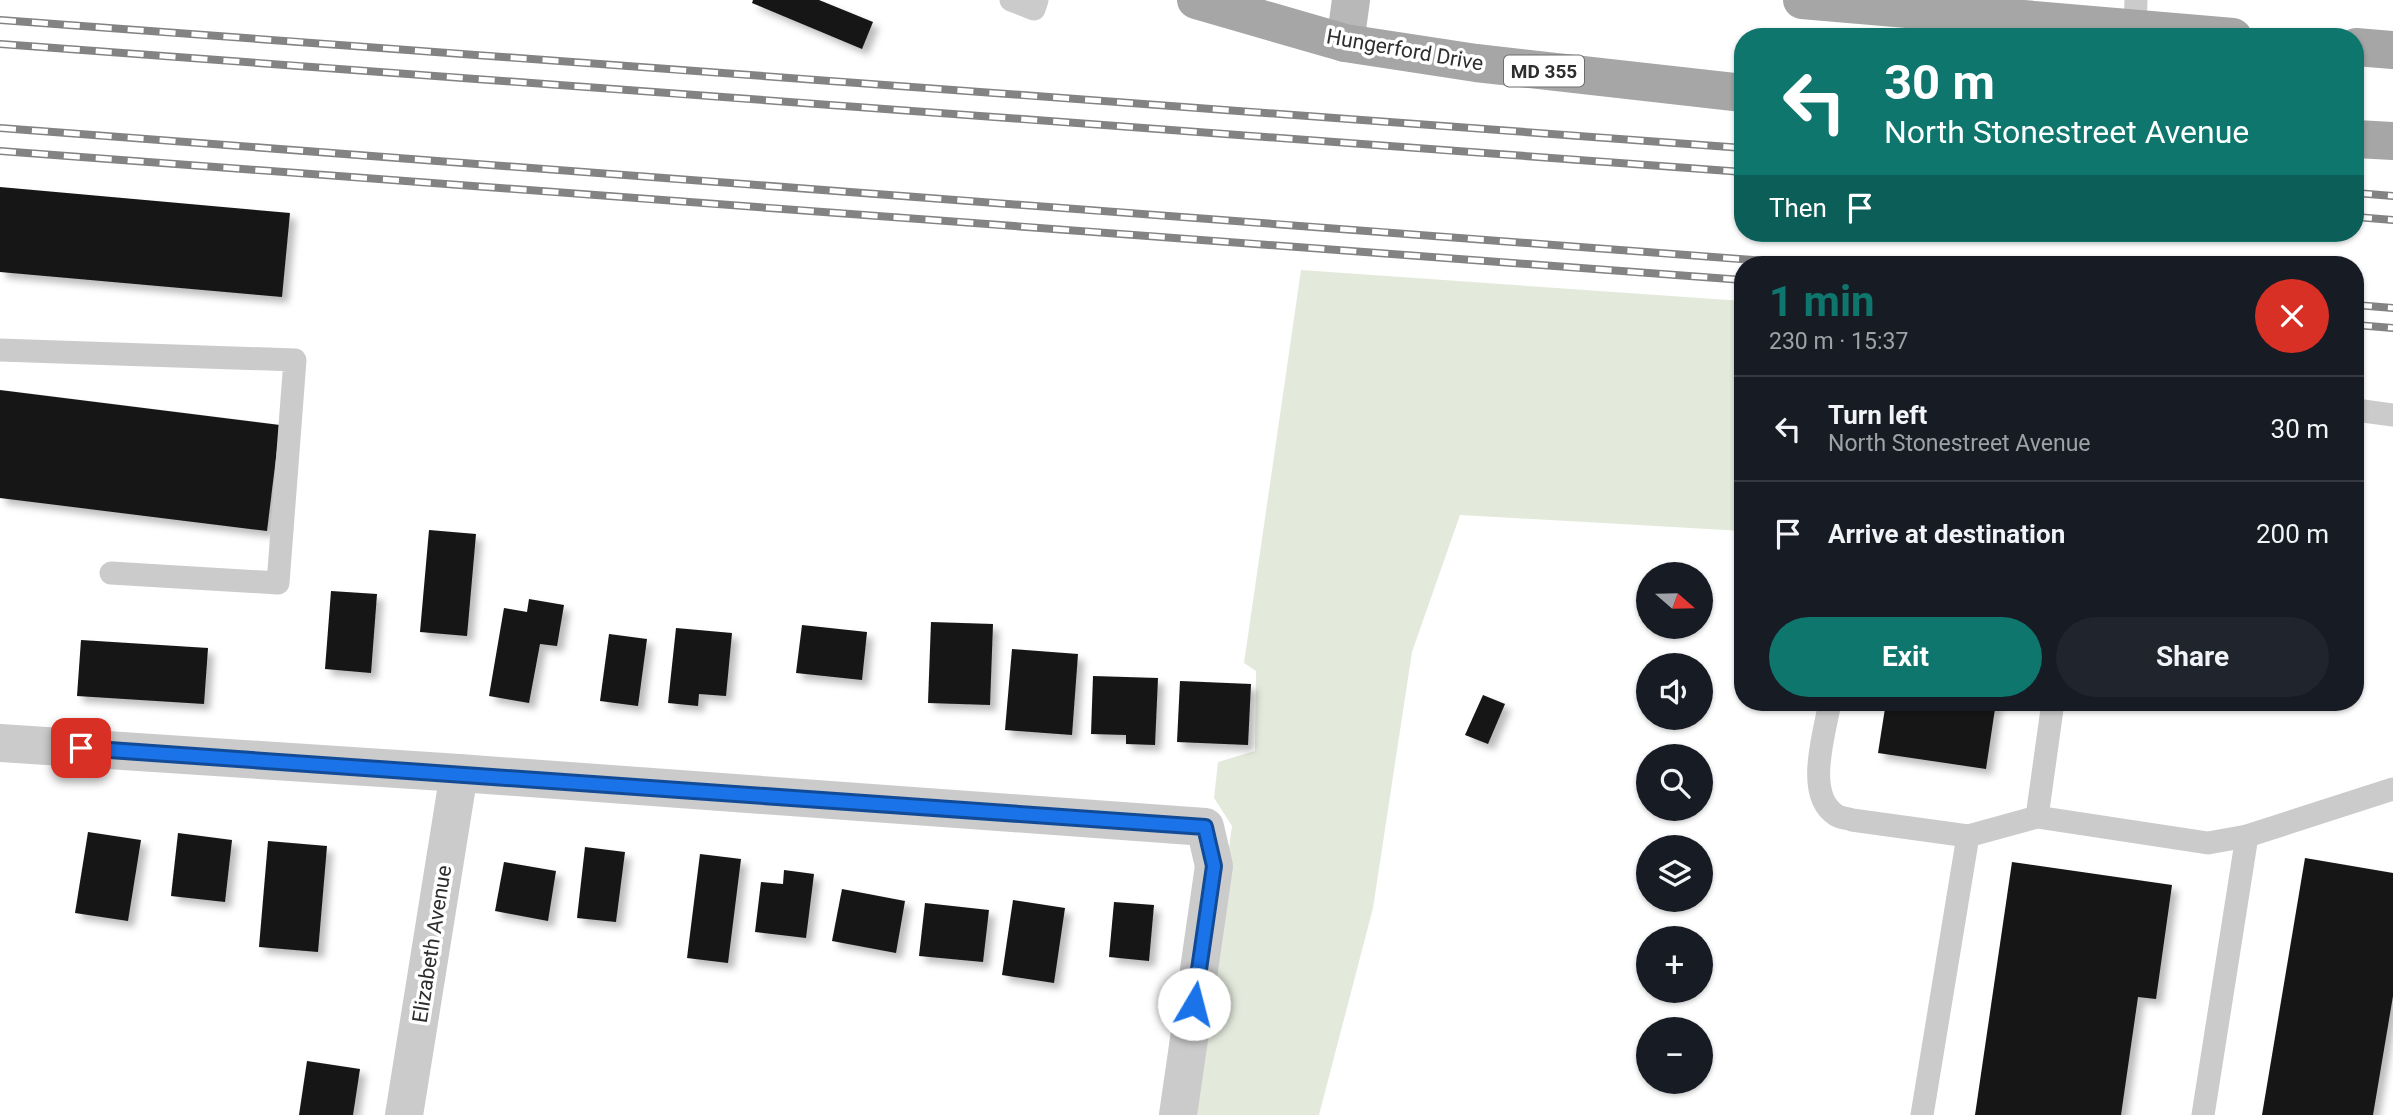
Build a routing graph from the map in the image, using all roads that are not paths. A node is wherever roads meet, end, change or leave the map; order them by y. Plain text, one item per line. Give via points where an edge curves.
1 (1011, 0) edge
2 (1037, 0) edge
3 (1196, 0) edge
4 (1351, 0) edge
5 (1802, 0) edge
6 (2136, 14) edge
7 (2195, 28) edge
8 (1345, 43) junction
9 (2364, 48) edge
10 (2393, 50) edge
11 (1734, 92) edge
12 (2364, 139) edge
13 (2393, 141) edge
14 (0, 350) edge
15 (2364, 411) edge
16 (2393, 415) edge
17 (111, 573) dead end
18 (1828, 711) edge
19 (2052, 711) edge
20 (0, 743) edge
21 (459, 773) junction
22 (2393, 789) edge
23 (2037, 817) junction
24 (1968, 836) junction
25 (2247, 836) junction
26 (404, 1115) edge
27 (1178, 1115) edge
28 (1922, 1115) edge
29 (2203, 1115) edge

1 - 2 lane via 1034,9
3 - 8 main road, Hungerford Drive / MD 355
4 - 8 street
5 - 6 main road
6 - 7 main road
8 - 11 main road, Hungerford Drive / MD 355
9 - 10 main road
12 - 13 main road
14 - 17 lane via 295,360 278,583
15 - 16 lane
18 - 24 lane via 1817,778 1821,797 1836,815
19 - 23 lane
20 - 21 street
21 - 26 street, Elizabeth Avenue
21 - 27 street via 1205,827 1214,866
22 - 25 lane
23 - 24 lane
23 - 25 lane via 2208,843
24 - 28 lane
25 - 29 lane

